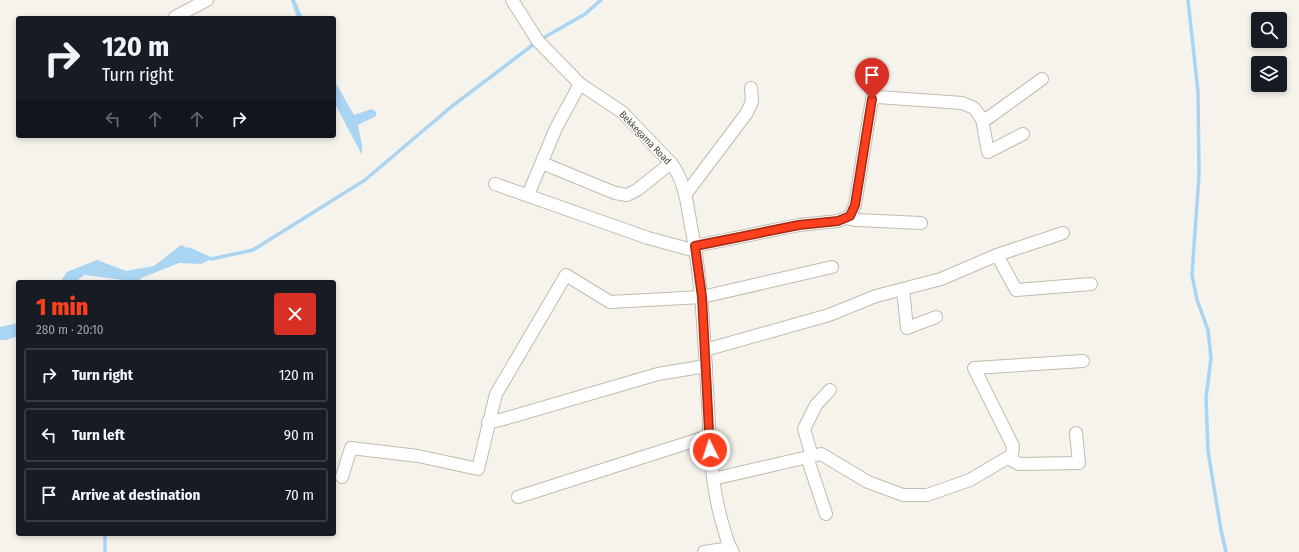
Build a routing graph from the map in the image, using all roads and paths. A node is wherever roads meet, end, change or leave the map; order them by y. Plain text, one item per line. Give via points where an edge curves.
1 (207, 0) edge
2 (512, 0) edge
3 (177, 16) edge
4 (1042, 79) dead end
5 (580, 84) junction
6 (751, 88) dead end
7 (982, 119) junction
8 (1023, 134) dead end
9 (542, 163) junction
10 (671, 163) junction
11 (495, 184) dead end
12 (528, 195) junction
13 (685, 195) junction
14 (846, 218) junction
15 (921, 223) dead end
16 (1063, 233) dead end
17 (696, 249) junction
18 (997, 255) junction
19 (832, 267) dead end
20 (1091, 284) dead end
21 (903, 288) junction
22 (702, 297) junction
23 (936, 317) dead end
24 (705, 350) junction
25 (1083, 361) dead end
26 (706, 366) junction
27 (830, 390) dead end
28 (488, 422) junction
29 (1076, 433) dead end
30 (709, 436) junction
31 (810, 456) junction
32 (1008, 458) junction
33 (342, 477) dead end
34 (713, 479) junction
35 (518, 497) dead end
36 (826, 514) dead end
37 (731, 550) edge
38 (704, 552) edge

1 - 3 street
2 - 5 street, Bekkegama Road via 538,41
4 - 7 street via 988,118
5 - 9 street via 556,128
5 - 10 street, Bekkegama Road via 622,112
6 - 13 street via 752,102 746,114
7 - 8 street via 988,152
7 - 14 street via 974,108 962,103 878,97 872,99 855,205 850,216
9 - 10 street via 615,193 627,195
9 - 12 street
10 - 13 street, Bekkegama Road via 677,171
11 - 12 street
12 - 17 street via 648,238
13 - 17 street, Bekkegama Road
14 - 15 street
14 - 17 street via 799,225
16 - 18 street
17 - 22 street, Bekkegama Road
18 - 20 street via 1016,290
18 - 21 street via 941,279
19 - 22 street
21 - 23 street via 907,328
21 - 24 street via 829,315
22 - 24 street, Bekkegama Road
22 - 28 street via 610,302 566,275 496,394
24 - 26 street, Bekkegama Road
25 - 32 street via 974,368 1013,446 1012,455
26 - 28 street via 658,374
26 - 30 street, Bekkegama Road
27 - 31 street via 816,405 804,429
28 - 33 street via 478,468 418,456 351,448
29 - 32 street via 1079,463 1019,464
30 - 34 street, Bekkegama Road
30 - 35 street
31 - 32 street via 821,454 868,482 903,495 927,495 970,480
31 - 34 street
31 - 36 street
34 - 37 street, Bekkegama Road via 720,518
37 - 38 street

